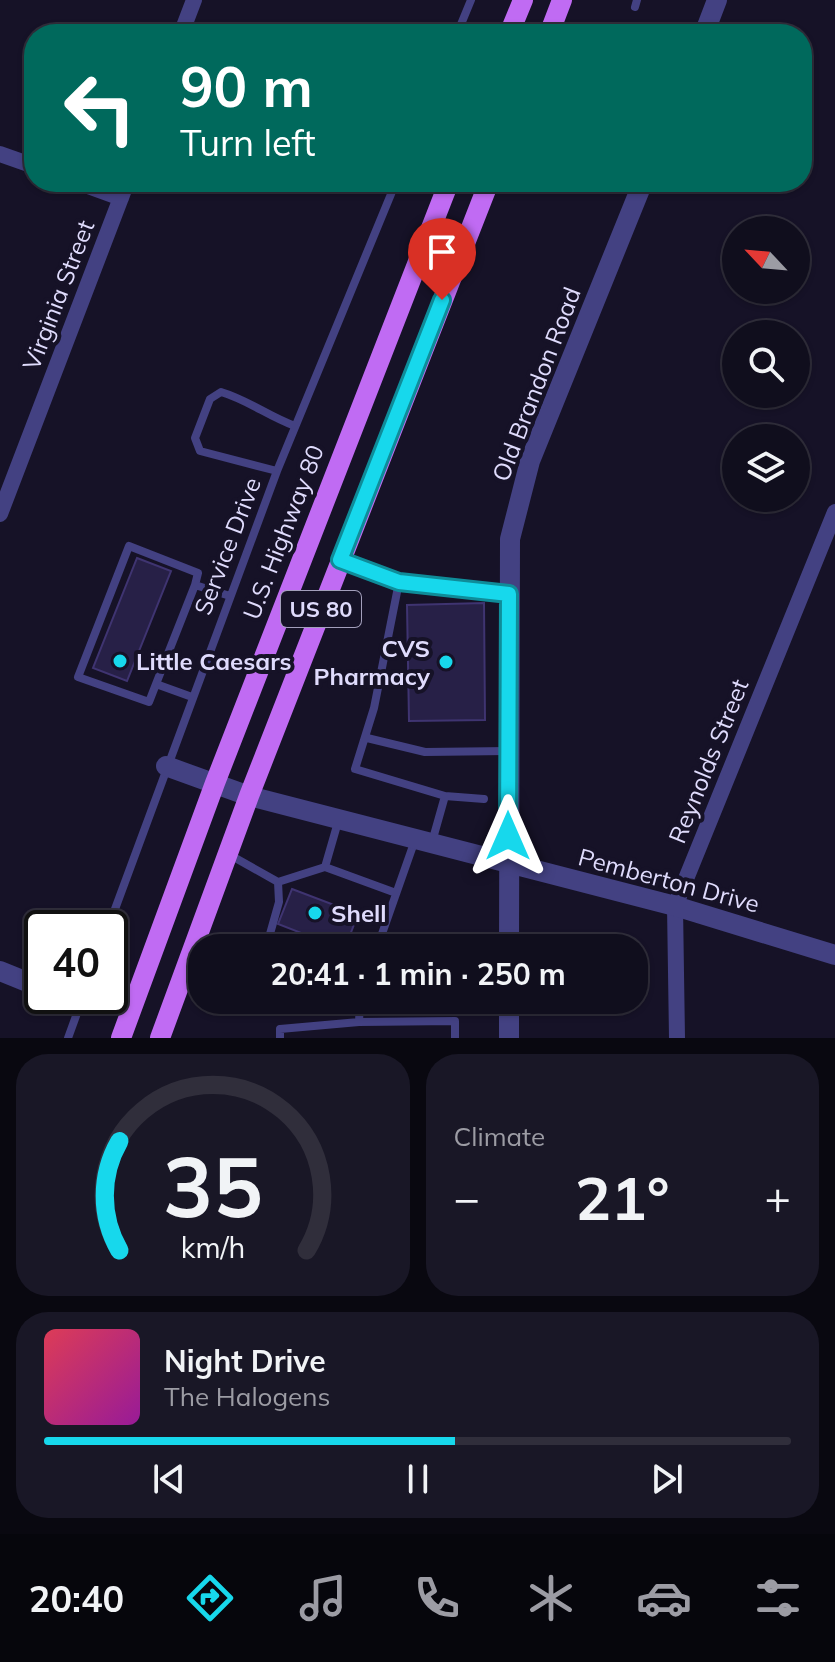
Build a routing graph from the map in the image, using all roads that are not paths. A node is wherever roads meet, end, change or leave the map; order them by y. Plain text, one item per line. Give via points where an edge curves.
1 (194, 0) edge
2 (471, 0) edge
3 (523, 0) edge
4 (562, 0) edge
5 (717, 0) edge
6 (185, 24) edge
7 (461, 24) edge
8 (513, 24) edge
9 (553, 24) edge
10 (708, 24) edge
11 (0, 154) edge
12 (24, 162) edge
13 (123, 192) edge
14 (392, 192) edge
15 (445, 192) edge
16 (485, 192) edge
17 (639, 192) edge
18 (295, 426) junction
19 (277, 471) junction
20 (835, 512) edge
21 (0, 514) edge
22 (340, 560) junction
23 (399, 582) junction
24 (195, 585) junction
25 (509, 594) junction
26 (230, 596) junction
27 (156, 684) junction
28 (192, 697) junction
29 (367, 738) junction
30 (509, 751) junction
31 (166, 766) junction
32 (215, 783) junction
33 (249, 796) junction
34 (445, 796) junction
35 (484, 799) dead end
36 (339, 819) junction
37 (423, 841) junction
38 (228, 854) junction
39 (508, 864) junction
40 (325, 867) junction
41 (278, 882) junction
42 (396, 893) junction
43 (675, 906) junction
44 (114, 910) edge
45 (203, 934) edge
46 (270, 934) edge
47 (382, 934) edge
48 (509, 934) edge
49 (835, 955) edge
50 (0, 971) edge
51 (188, 974) edge
52 (24, 981) edge
53 (73, 1014) edge
54 (359, 1014) edge
55 (509, 1014) edge
56 (359, 1022) junction
57 (68, 1038) edge
58 (121, 1038) edge
59 (160, 1038) edge
60 (280, 1038) edge
61 (455, 1038) edge
62 (509, 1038) edge
63 (677, 1038) edge

1 - 6 street
2 - 7 lane
3 - 8 main road
4 - 9 main road
5 - 10 street
11 - 12 street
13 - 21 street, Virginia Street
14 - 18 lane, Service Drive
15 - 32 main road, U.S. Highway 80 / US 80
16 - 22 main road, US 80
17 - 25 street, Old Brandon Road via 530,461 510,539
18 - 19 lane, Service Drive
18 - 19 lane via 266,416 235,396 221,392 210,399 195,438 200,451
19 - 26 lane, Service Drive
20 - 43 street, Reynolds Street
22 - 23 lane
22 - 33 main road, US 80
23 - 25 lane
23 - 29 lane
24 - 26 lane
24 - 27 lane
24 - 27 lane via 198,573 129,546 78,677 149,702
25 - 30 street, Old Brandon Road
26 - 28 lane, Service Drive
27 - 28 lane
28 - 31 lane, Service Drive
29 - 30 lane via 425,752
29 - 34 lane via 355,769
30 - 39 street, Old Brandon Road
31 - 32 street, Pemberton Drive
31 - 44 lane, Service Drive
32 - 33 street, Pemberton Drive
32 - 58 main road, U.S. Highway 80 / US 80
33 - 36 street, Pemberton Drive
33 - 38 main road, US 80
34 - 35 lane
34 - 37 lane
36 - 37 street, Pemberton Drive
36 - 40 lane
37 - 39 street, Pemberton Drive
37 - 42 lane
38 - 41 lane
38 - 45 main road, US 80
39 - 43 street, Pemberton Drive
39 - 48 street, Old Brandon Road
40 - 41 lane
40 - 42 lane
41 - 46 lane via 279,902
42 - 47 lane
43 - 49 street, Pemberton Drive
43 - 63 street, Reynolds Street
50 - 52 street
51 - 59 main road, US 80
53 - 57 lane
54 - 56 lane
55 - 62 street
56 - 60 lane via 280,1029
56 - 61 lane via 455,1021

